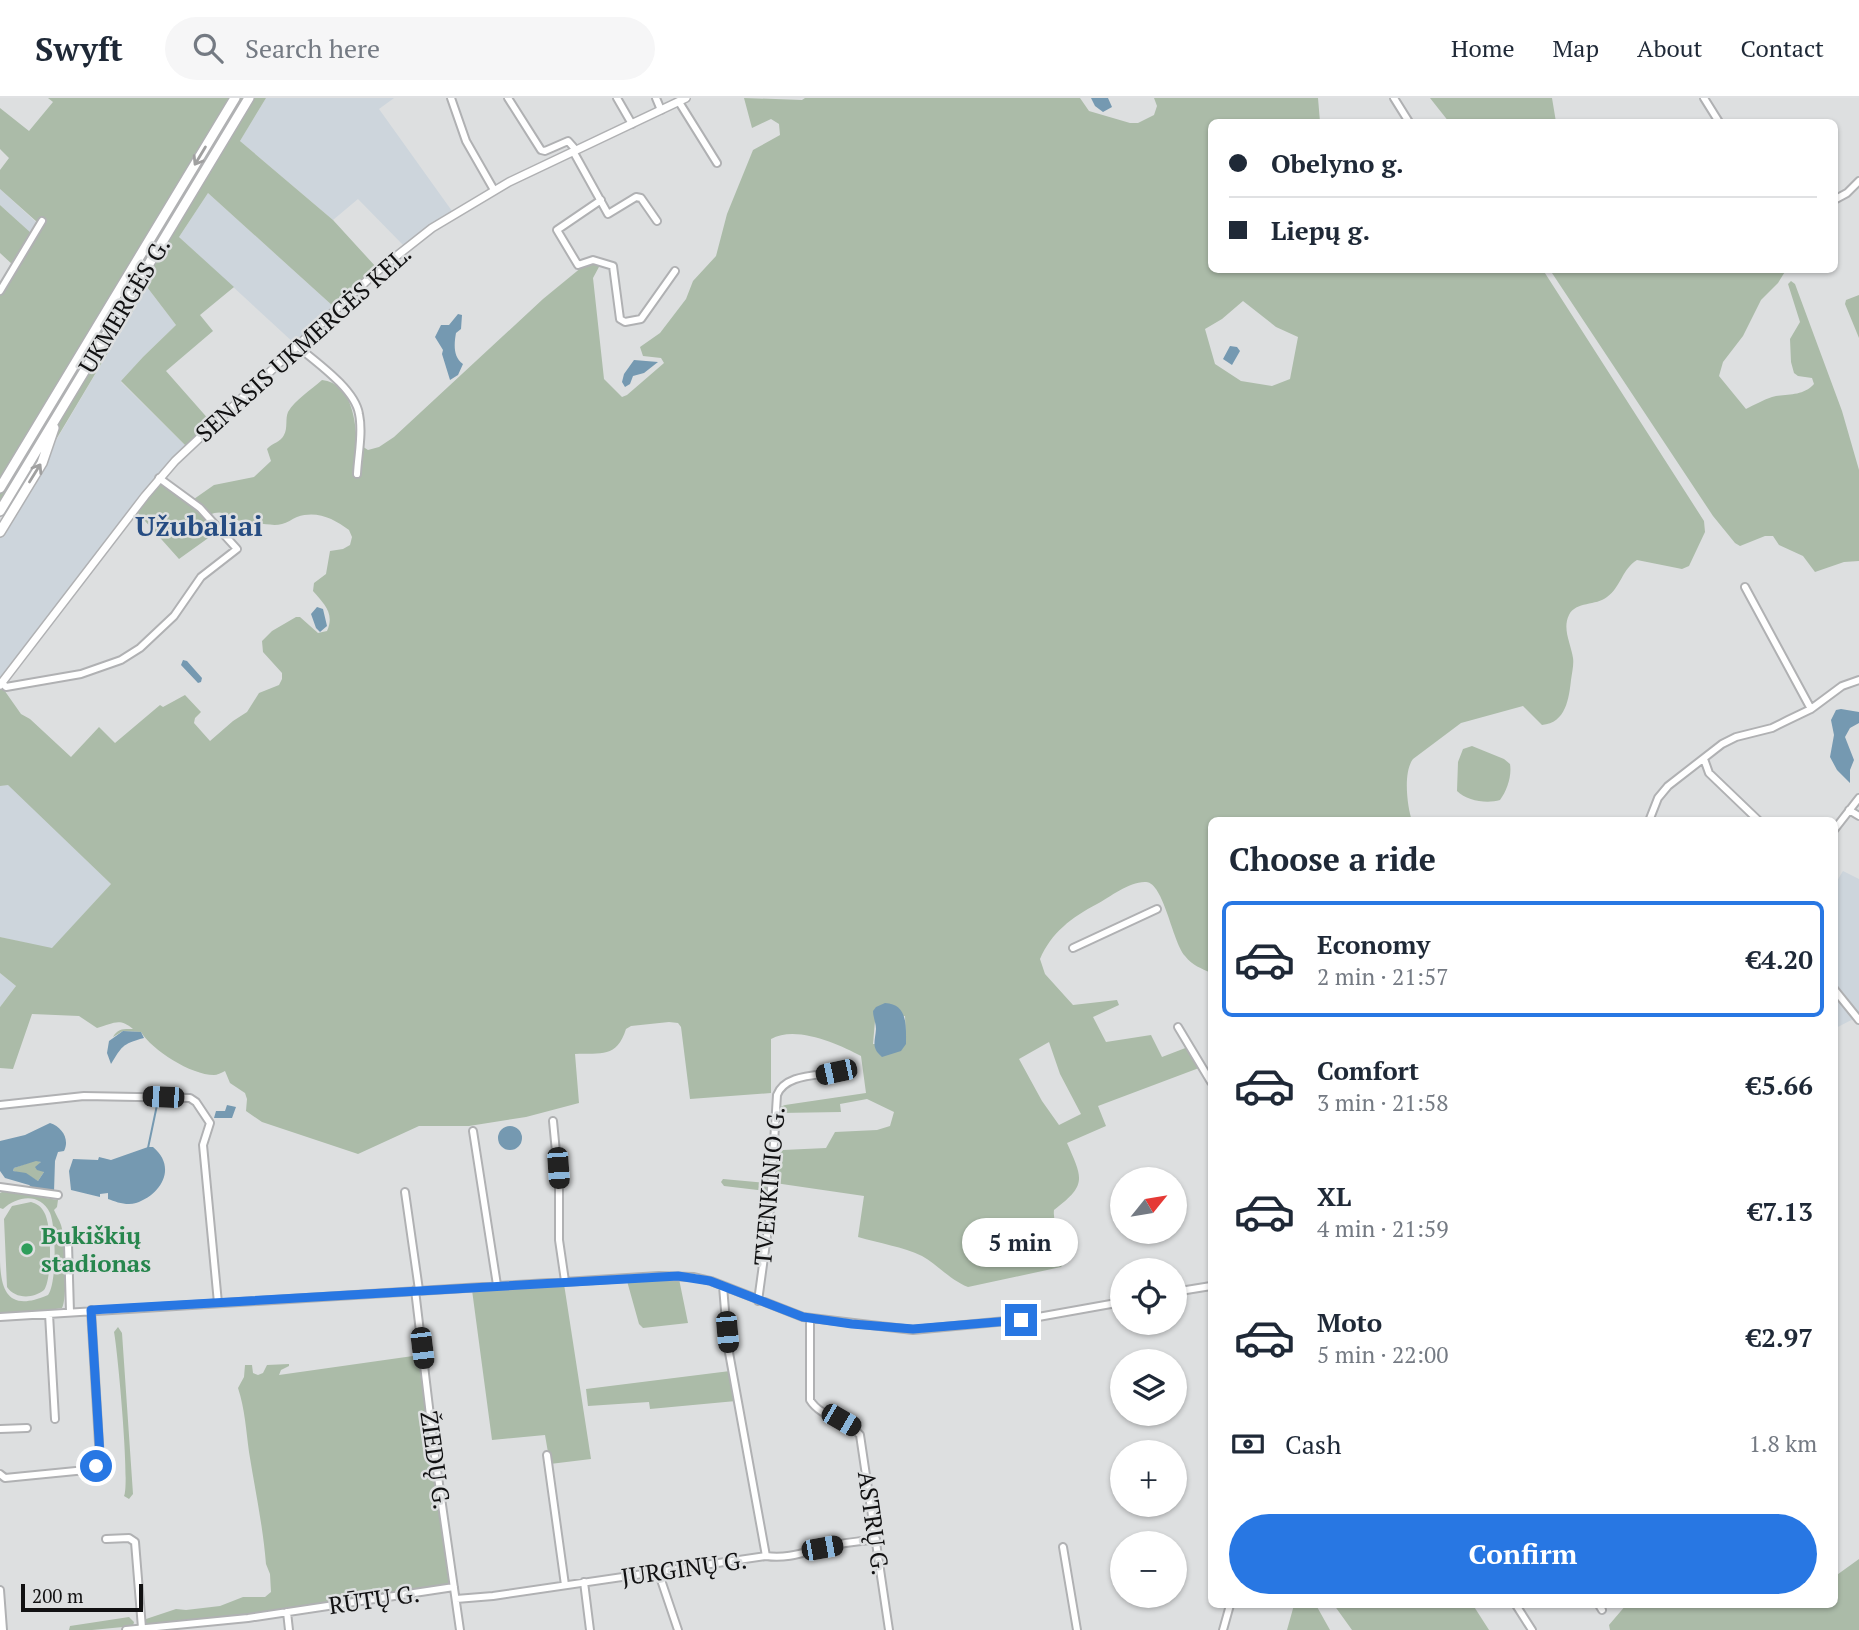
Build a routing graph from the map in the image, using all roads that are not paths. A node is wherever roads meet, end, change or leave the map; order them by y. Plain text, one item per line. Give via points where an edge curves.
1 (235, 98) edge
2 (249, 98) edge
3 (452, 98) edge
4 (509, 98) edge
5 (617, 98) edge
6 (656, 98) edge
7 (1394, 98) edge
8 (1704, 98) edge
9 (682, 100) edge
10 (661, 110) junction
11 (1407, 119) edge
12 (1716, 119) edge
13 (632, 124) junction
14 (575, 151) junction
15 (717, 163) dead end
16 (1859, 181) edge
17 (494, 190) junction
18 (1838, 198) edge
19 (601, 200) junction
20 (41, 221) dead end
21 (657, 221) dead end
22 (676, 271) dead end
23 (0, 291) edge
24 (297, 346) junction
25 (66, 401) junction
26 (357, 474) dead end
27 (159, 478) junction
28 (0, 488) edge
29 (0, 511) edge
30 (0, 532) edge
31 (1745, 587) dead end
32 (1859, 680) edge
33 (1, 684) edge
34 (1811, 709) junction
35 (1704, 759) junction
36 (1689, 771) junction
37 (1709, 773) junction
38 (1859, 798) edge
39 (1849, 810) junction
40 (1859, 816) edge
41 (1652, 817) edge
42 (1755, 817) edge
43 (1838, 825) edge
44 (1157, 909) dead end
45 (1073, 948) dead end
46 (1838, 994) edge
47 (1859, 1020) edge
48 (1178, 1027) dead end
49 (836, 1072) dead end
50 (1208, 1078) edge
51 (0, 1105) edge
52 (553, 1121) dead end
53 (473, 1130) dead end
54 (0, 1187) edge
55 (405, 1192) dead end
56 (58, 1195) dead end
57 (68, 1244) dead end
58 (565, 1281) junction
59 (497, 1285) junction
60 (723, 1286) junction
61 (1208, 1286) edge
62 (417, 1290) junction
63 (1187, 1290) edge
64 (758, 1301) junction
65 (218, 1303) junction
66 (1110, 1304) edge
67 (91, 1310) junction
68 (70, 1312) junction
69 (49, 1314) junction
70 (0, 1317) edge
71 (810, 1318) junction
72 (55, 1419) dead end
73 (27, 1428) dead end
74 (0, 1429) edge
75 (547, 1455) dead end
76 (0, 1474) edge
77 (106, 1539) dead end
78 (876, 1539) junction
79 (1063, 1547) dead end
80 (766, 1556) junction
81 (658, 1571) junction
82 (584, 1582) junction
83 (565, 1585) junction
84 (454, 1587) junction
85 (0, 1590) edge
86 (456, 1599) junction
87 (1229, 1608) edge
88 (1518, 1608) edge
89 (287, 1612) junction
90 (211, 1621) junction
91 (142, 1628) junction
92 (161, 1628) edge
93 (3, 1630) edge
94 (126, 1630) edge
95 (212, 1630) edge
96 (289, 1630) edge
97 (460, 1630) edge
98 (590, 1630) edge
99 (678, 1630) edge
100 (890, 1630) edge
101 (1077, 1630) edge
102 (1223, 1630) edge
103 (1532, 1630) edge

1 -> 28 highway, UKMERGĖS G.
2 - 25 highway, UKMERGĖS G.
3 - 17 street via 466,142
4 - 14 street via 541,150 568,141
5 - 13 street
6 - 10 street
7 - 11 street
8 - 12 street
9 - 10 main road, SENASIS UKMERGĖS KEL.
9 - 15 street
10 - 13 main road, SENASIS UKMERGĖS KEL.
13 - 14 main road, SENASIS UKMERGĖS KEL.
14 - 17 main road, SENASIS UKMERGĖS KEL.
14 - 19 street
16 - 18 street
17 - 24 main road, SENASIS UKMERGĖS KEL. via 394,256
19 - 21 street via 608,214 641,198
19 - 22 street via 557,230 578,265 593,260 613,266 620,318 625,322 640,319
20 - 23 street
24 - 26 street via 345,389 358,408
24 - 27 main road, SENASIS UKMERGĖS KEL.
25 - 29 highway, UKMERGĖS G.
30 -> 25 highway via 42,463
27 - 33 main road, SENASIS UKMERGĖS KEL.
27 - 33 street via 200,509 237,548 201,577 174,617 118,662 81,674 6,687
31 - 34 street
32 - 34 street via 1842,686
34 - 35 street via 1728,740
35 - 36 street
35 - 37 street
36 - 37 street
36 - 41 street via 1661,795
37 - 42 street
38 - 39 street
39 - 40 street
39 - 43 street
44 - 45 street
46 - 47 street
48 - 50 street
49 - 64 street, TVENKINIO G. via 788,1081 779,1088
51 - 65 street via 84,1096 190,1098 196,1102 210,1124 203,1145
52 - 58 street
53 - 59 street
54 - 56 street
55 - 62 street, ŽIEDŲ G.
57 - 68 street
58 - 59 street
58 - 60 street via 678,1276
59 - 62 street
60 - 64 street
60 - 80 street, JURGINŲ G. via 728,1347
61 - 63 street
62 - 65 street
62 - 84 street, ŽIEDŲ G.
64 - 71 street
65 - 67 street
66 - 71 street via 1027,1319 913,1329
67 - 68 street
67 - 76 street via 98,1463 86,1470 5,1478
68 - 69 street
69 - 70 street
69 - 72 street
71 - 78 street, ASTRŲ G. via 810,1400 860,1434
73 - 74 street
75 - 83 street
77 - 91 street via 135,1542
78 - 80 street via 806,1554
78 - 100 street, ASTRŲ G.
79 - 101 street
80 - 81 street, JURGINŲ G.
81 - 82 street, JURGINŲ G.
81 - 99 street
82 - 83 street, JURGINŲ G.
82 - 98 street
83 - 86 street, JURGINŲ G.
84 - 86 street, ŽIEDŲ G.
84 - 89 street, RŪTŲ G.
85 - 93 street
86 - 97 street, ŽIEDŲ G.
87 - 102 street
88 - 103 street
89 - 90 street, RŪTŲ G.
89 - 96 street
90 - 92 street, RŪTŲ G.
90 - 95 street
91 - 92 street, RŪTŲ G.
91 - 94 street, RŪTŲ G.

